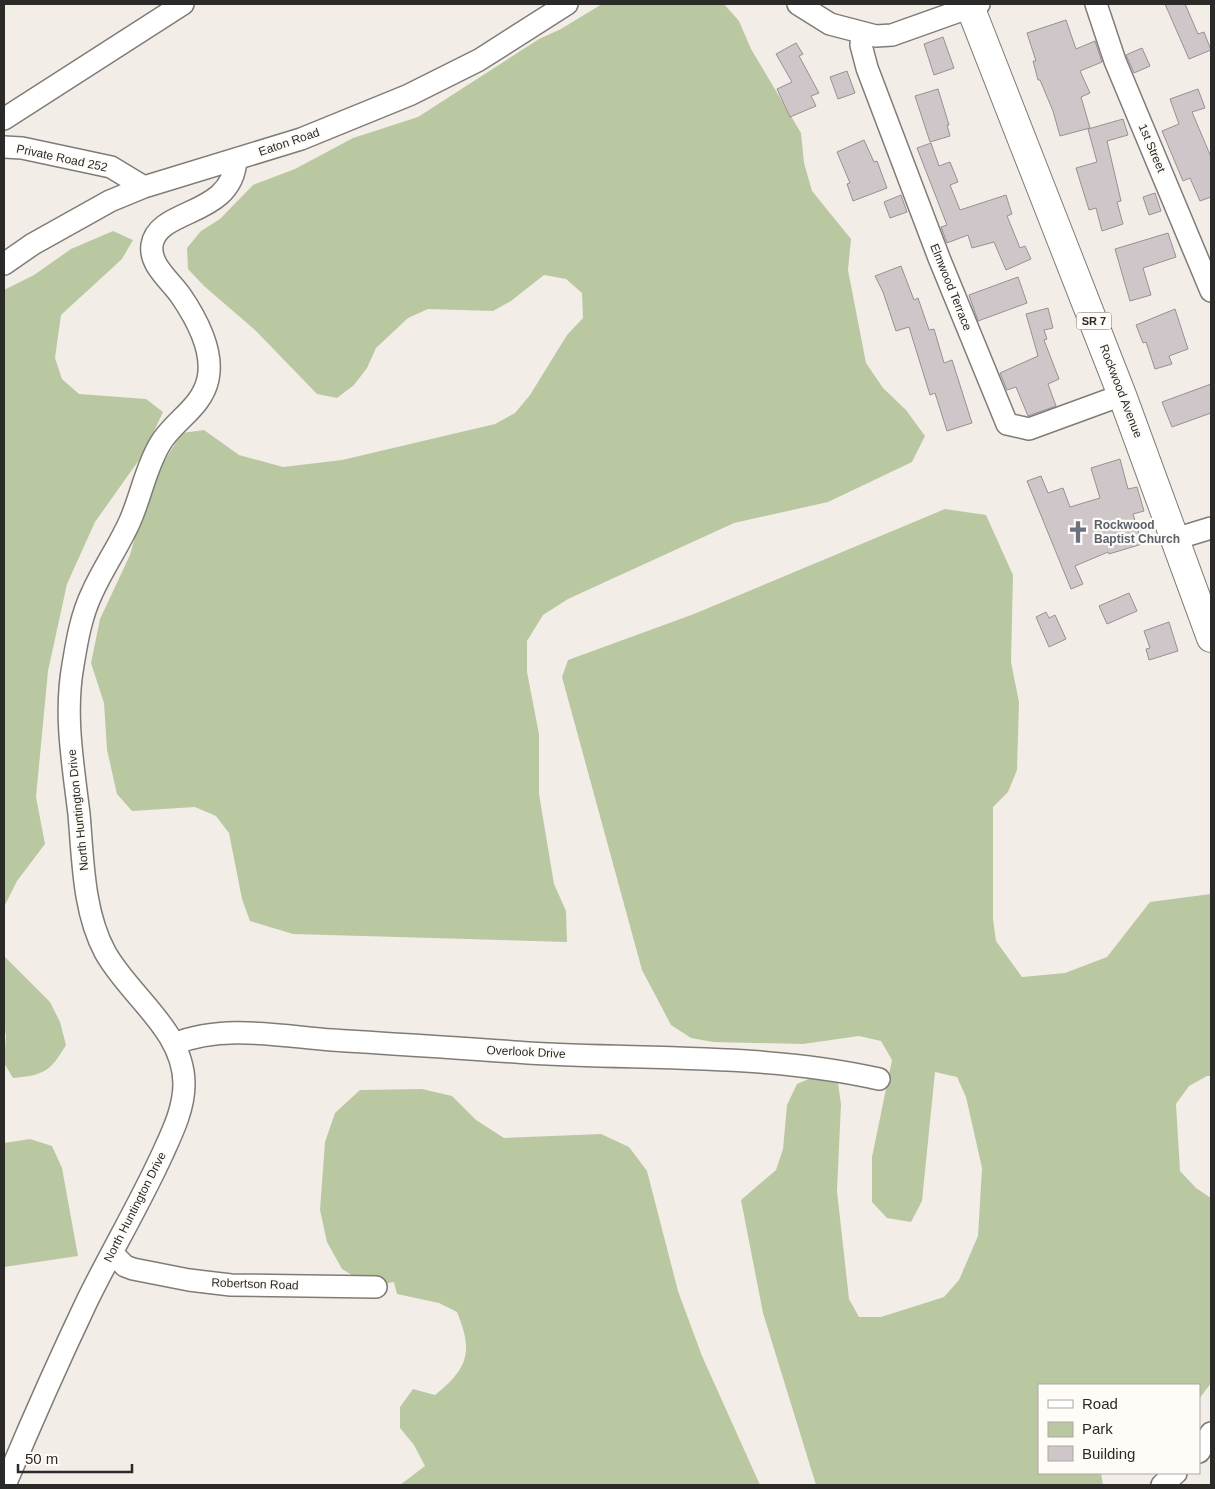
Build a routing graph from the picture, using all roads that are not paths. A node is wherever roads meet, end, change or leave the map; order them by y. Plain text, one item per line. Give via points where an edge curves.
1 (183, 4) edge
2 (567, 4) edge
3 (798, 4) edge
4 (1096, 4) edge
5 (973, 5) edge
6 (862, 34) junction
7 (4, 119) edge
8 (4, 146) edge
9 (236, 160) junction
10 (144, 187) junction
11 (4, 264) edge
12 (1211, 291) edge
13 (1122, 395) junction
14 (1211, 528) edge
15 (1175, 539) junction
16 (1211, 638) edge
17 (174, 1044) junction
18 (879, 1079) dead end
19 (112, 1253) junction
20 (376, 1287) dead end
21 (1211, 1433) edge
22 (1200, 1450) edge
23 (1175, 1474) edge
24 (5, 1485) edge
25 (1162, 1485) edge

1 - 7 street
2 - 9 street, Eaton Road via 480,60 409,95 301,139
3 - 6 street via 830,24
4 - 12 street, 1st Street via 1115,61
5 - 6 street via 892,36
5 - 13 main road, Rockwood Avenue / SR 7
6 - 13 street, Elmwood Terrace via 861,45 867,68 939,258 1007,424 1029,429
8 - 10 street, Private Road 252 via 111,167
9 - 10 street, Eaton Road
9 - 17 street, North Huntington Drive via 228,188 206,205 159,231 152,245 155,262 179,293 200,330 209,364 208,378 196,403 161,442 128,526 84,610 69,697 70,750 86,883 96,931 114,966
10 - 11 street, Eaton Road via 110,201
13 - 15 main road, Rockwood Avenue / SR 7
14 - 15 street
15 - 16 main road, Rockwood Avenue / SR 7
17 - 18 street, Overlook Drive via 208,1034 248,1034 530,1053 733,1060 845,1072
17 - 19 street, North Huntington Drive via 184,1084 177,1121
19 - 20 street, Robertson Road via 124,1266 204,1282
19 - 24 street, North Huntington Drive
21 - 22 street
23 - 25 street

